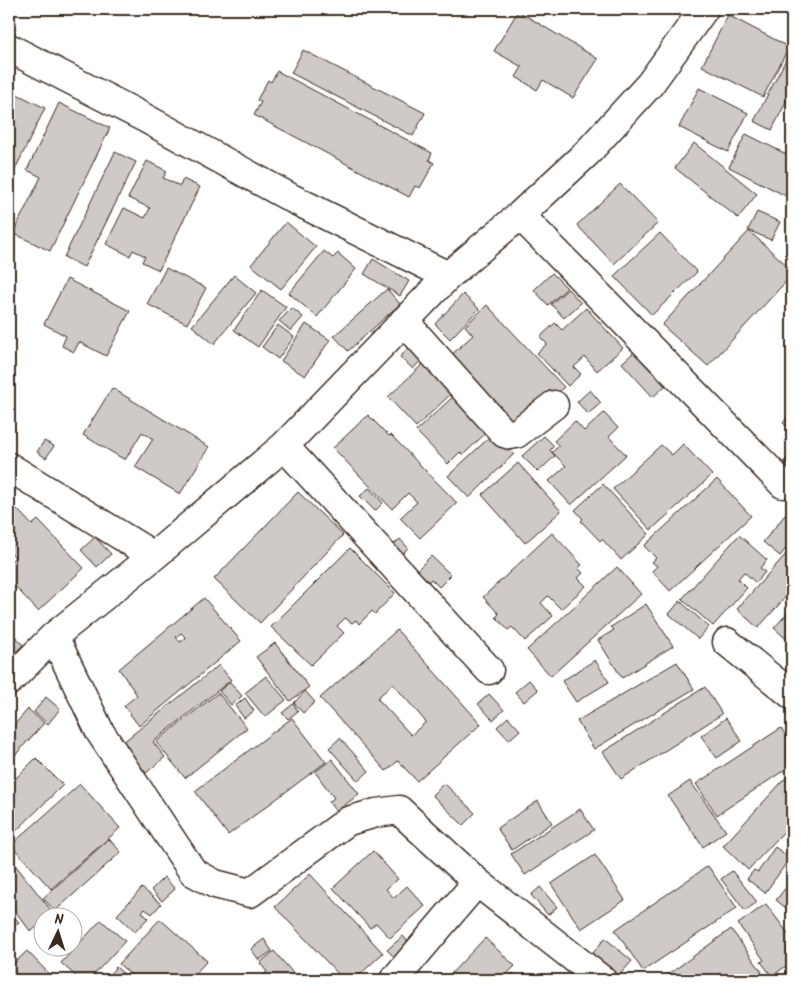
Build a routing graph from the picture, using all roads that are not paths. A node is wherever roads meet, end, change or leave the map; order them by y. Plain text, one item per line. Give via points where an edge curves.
1 (704, 9) edge
2 (9, 48) edge
3 (520, 215) junction
4 (448, 276) junction
5 (404, 321) junction
6 (554, 405) dead end
7 (284, 446) junction
8 (9, 467) edge
9 (783, 484) dead end
10 (154, 556) junction
11 (54, 636) junction
12 (727, 642) dead end
13 (489, 670) dead end
14 (9, 682) edge
15 (792, 695) edge
16 (477, 882) junction
17 (394, 980) edge
18 (602, 980) edge

1 - 3 street via 650,84 586,153
2 - 4 street via 293,199
3 - 4 street
3 - 9 street
4 - 5 street
5 - 6 street via 504,433 516,434
5 - 7 street
7 - 10 street
7 - 13 street
8 - 10 street
10 - 11 street
11 - 14 street
11 - 16 street via 100,732 193,872 215,884 250,894 348,821 399,810
12 - 15 street
16 - 17 street
16 - 18 street

